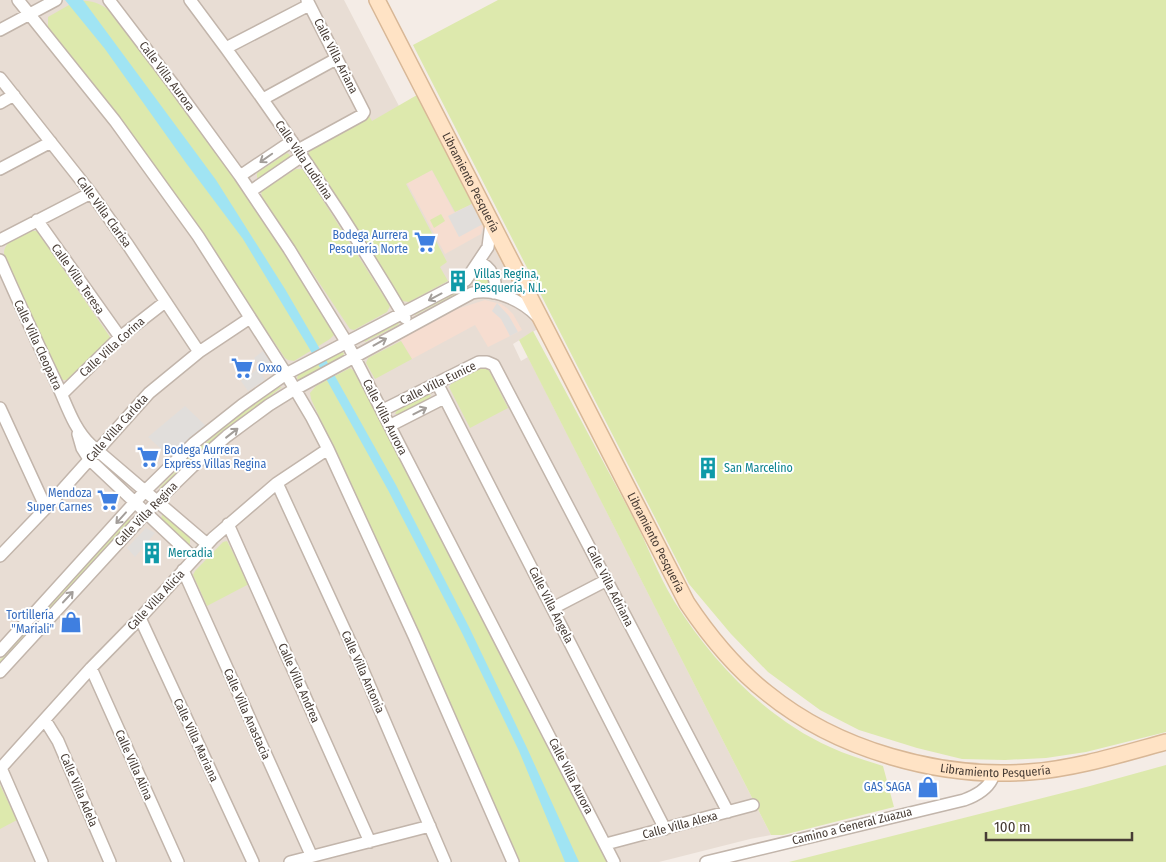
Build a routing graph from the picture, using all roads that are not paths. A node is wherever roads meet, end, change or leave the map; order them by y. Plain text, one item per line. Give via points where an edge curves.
1 (56, 0) edge
2 (108, 0) edge
3 (190, 0) edge
4 (377, 0) edge
5 (308, 3) edge
6 (30, 11) edge
7 (0, 30) edge
8 (226, 48) junction
9 (336, 59) junction
10 (0, 78) edge
11 (14, 95) junction
12 (263, 99) junction
13 (0, 103) edge
14 (51, 142) junction
15 (297, 149) junction
16 (0, 169) edge
17 (240, 176) junction
18 (250, 191) junction
19 (91, 193) junction
20 (37, 220) junction
21 (491, 221) junction
22 (0, 240) edge
23 (486, 249) junction
24 (509, 256) junction
25 (0, 260) edge
26 (475, 267) junction
27 (519, 276) junction
28 (488, 293) junction
29 (509, 298) junction
30 (165, 302) junction
31 (402, 314) junction
32 (250, 318) junction
33 (542, 322) junction
34 (410, 326) junction
35 (120, 337) junction
36 (351, 350) junction
37 (199, 352) junction
38 (490, 363) joint
39 (291, 382) junction
40 (437, 382) junction
41 (62, 394) junction
42 (444, 398) junction
43 (0, 408) edge
44 (388, 418) junction
45 (78, 429) junction
46 (328, 449) junction
47 (98, 450) junction
48 (89, 459) junction
49 (277, 483) junction
50 (146, 491) junction
51 (157, 501) junction
52 (135, 503) junction
53 (46, 508) junction
54 (146, 512) junction
55 (228, 524) junction
56 (207, 544) junction
57 (0, 556) edge
58 (194, 558) junction
59 (183, 570) junction
60 (607, 580) junction
61 (553, 608) junction
62 (140, 618) junction
63 (0, 650) edge
64 (91, 668) junction
65 (0, 672) edge
66 (45, 720) junction
67 (1166, 742) edge
68 (1, 769) edge
69 (992, 779) dead end
70 (754, 805) dead end
71 (728, 812) junction
72 (430, 826) junction
73 (666, 829) junction
74 (370, 842) junction
75 (606, 844) junction
76 (312, 857) junction
77 (42, 862) edge
78 (110, 862) edge
79 (178, 862) edge
80 (253, 862) edge
81 (290, 862) edge
82 (445, 862) edge
83 (513, 862) edge
84 (614, 862) edge
85 (706, 862) edge

1 - 6 street
2 - 17 street, Calle Villa Aurora
3 - 8 street, Calle Villa Ludivina
4 - 21 main road, Libramiento Pesquería
5 - 8 street
5 - 9 street, Calle Villa Ariana
6 - 7 street
6 - 32 street via 116,121 198,236
8 - 12 street, Calle Villa Ludivina
9 - 12 street
9 - 15 street, Calle Villa Ariana via 364,112
10 - 11 street, Calle Villa Clarisa
11 - 13 street
11 - 14 street, Calle Villa Clarisa
12 - 15 street, Calle Villa Ludivina
14 - 16 street
14 - 19 street, Calle Villa Clarisa
15 -> 17 street
15 - 18 street
15 - 31 street, Calle Villa Ludivina
17 - 18 street, Calle Villa Aurora
18 - 36 street, Calle Villa Aurora
19 - 20 street
19 - 30 street, Calle Villa Clarisa
20 - 22 street
20 - 35 street, Calle Villa Teresa
21 - 23 street
21 - 24 main road, Libramiento Pesquería
23 - 24 street via 496,245
23 - 26 street
24 - 27 main road, Libramiento Pesquería
25 - 41 street, Calle Villa Cleopatra
26 - 28 street via 470,279 472,287
26 - 28 street via 483,263 487,266 496,283 496,288
26 -> 31 street via 466,280
27 - 29 street via 518,294
27 - 33 main road, Libramiento Pesquería
28 - 29 street
28 - 34 street via 472,293
29 - 33 street via 526,307
30 - 35 street, Calle Villa Corina
30 - 37 street, Calle Villa Clarisa
31 - 34 street, Calle Villa Ludivina
31 - 36 street
32 - 37 street, Calle Villa Carlota
32 - 39 street
33 - 67 main road, Libramiento Pesquería via 687,603 714,641 743,672 796,714 863,747 948,770 984,773 1052,770
36 -> 34 street
35 - 41 street, Calle Villa Corina
36 - 39 street, Calle Villa Regina via 338,366 312,380
36 - 39 street, Calle Villa Regina via 330,352 305,365
36 - 44 street, Calle Villa Aurora
37 - 47 street, Calle Villa Carlota via 149,393
38 - 40 street, Calle Villa Eunice via 479,362
38 - 60 street, Calle Villa Adriana via 497,369
39 - 46 street
39 - 50 street, Calle Villa Regina via 242,405 204,435
51 -> 39 street, Calle Villa Regina via 192,466 269,405
40 - 42 street, Calle Villa Ángela
40 - 44 street, Calle Villa Eunice
41 - 45 street, Calle Villa Cleopatra
44 -> 42 street, Calle Villa Eunice
42 - 61 street, Calle Villa Ángela
43 - 53 street
44 - 75 street, Calle Villa Aurora
45 - 47 street, Calle Villa Cleopatra
45 - 48 street, Calle Villa Cleopatra via 82,448
46 - 49 street, Calle Villa Alicia
46 - 83 street
47 - 48 street, Calle Villa Carlota
47 - 50 street, Calle Villa Cleopatra
48 - 52 street, Calle Villa Cleopatra
48 - 53 street, Calle Villa Carlota
49 - 55 street, Calle Villa Alicia
49 - 72 street, Calle Villa Antonia
50 - 51 street, Calle Villa Cleopatra
50 - 52 street, Calle Villa Regina
51 - 54 street, Calle Villa Regina
51 - 56 street, Calle Villa Cleopatra
52 - 54 street, Calle Villa Cleopatra
52 -> 63 street, Calle Villa Regina
53 - 57 street, Calle Villa Carlota
54 - 58 street, Calle Villa Cleopatra
65 -> 54 street, Calle Villa Regina
55 - 56 street, Calle Villa Alicia
55 - 74 street, Calle Villa Andrea
56 - 58 street, Calle Villa Alicia
58 - 59 street, Calle Villa Alicia
59 - 62 street, Calle Villa Alicia
59 - 76 street, Calle Villa Anastacia
60 - 61 street
60 - 71 street, Calle Villa Adriana
61 - 73 street, Calle Villa Ángela
62 - 64 street, Calle Villa Alicia
62 - 80 street, Calle Villa Mariana
64 - 66 street, Calle Villa Alicia
64 - 79 street, Calle Villa Alina
66 - 68 street, Calle Villa Alicia
66 - 78 street, Calle Villa Adela via 58,742
68 - 77 street
69 - 85 street, Camino a General Zuazua via 979,792 964,800
70 - 71 street, Calle Villa Alexa
71 - 73 street, Calle Villa Alexa
72 - 74 street
72 - 82 street, Calle Villa Antonia
73 - 75 street, Calle Villa Alexa
74 - 76 street
75 - 84 street, Calle Villa Aurora
76 - 81 street

